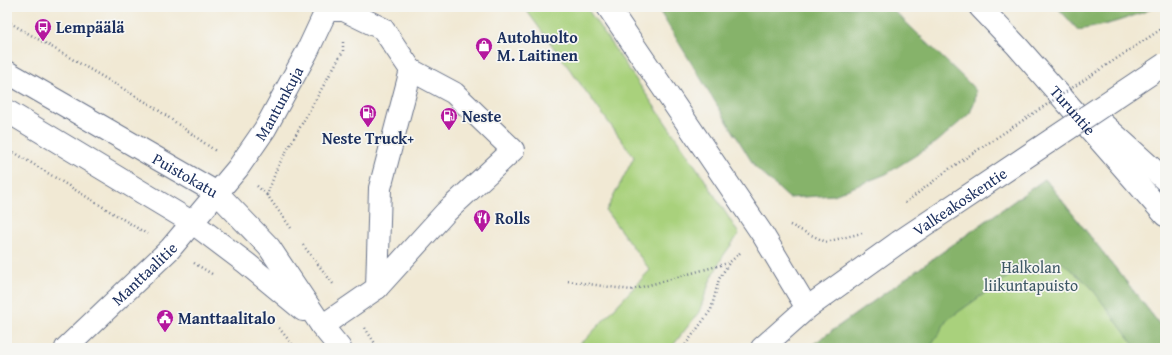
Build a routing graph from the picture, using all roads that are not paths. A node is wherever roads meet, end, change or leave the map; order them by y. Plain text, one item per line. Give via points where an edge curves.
1 (608, 7) edge
2 (980, 7) edge
3 (333, 9) edge
4 (1017, 46) junction
5 (1165, 64) edge
6 (411, 70) junction
7 (7, 72) edge
8 (7, 111) edge
9 (1165, 180) edge
10 (217, 193) junction
11 (1165, 215) edge
12 (193, 223) junction
13 (377, 288) junction
14 (807, 308) junction
15 (322, 326) junction
16 (66, 348) edge
17 (340, 348) edge
18 (762, 348) edge

1 - 14 street via 763,235
2 - 4 street, Turuntie
3 - 6 street via 383,29
3 - 10 street, Mantunkuja via 265,128 238,168
4 - 9 street
4 - 11 street, Turuntie
5 - 14 street, Valkeakoskentie, bridge via 899,242
6 - 13 street via 380,188
6 - 13 street via 454,93 513,150 446,212
7 - 10 street, Puistokatu
8 - 12 street, Puistokatu
10 - 12 street, Manttaalitie
10 - 15 street, Puistokatu via 269,247
12 - 15 street, Puistokatu
12 - 16 street, Manttaalitie via 170,249
13 - 15 street
14 - 18 street, Valkeakoskentie
15 - 17 street, Puistokatu

